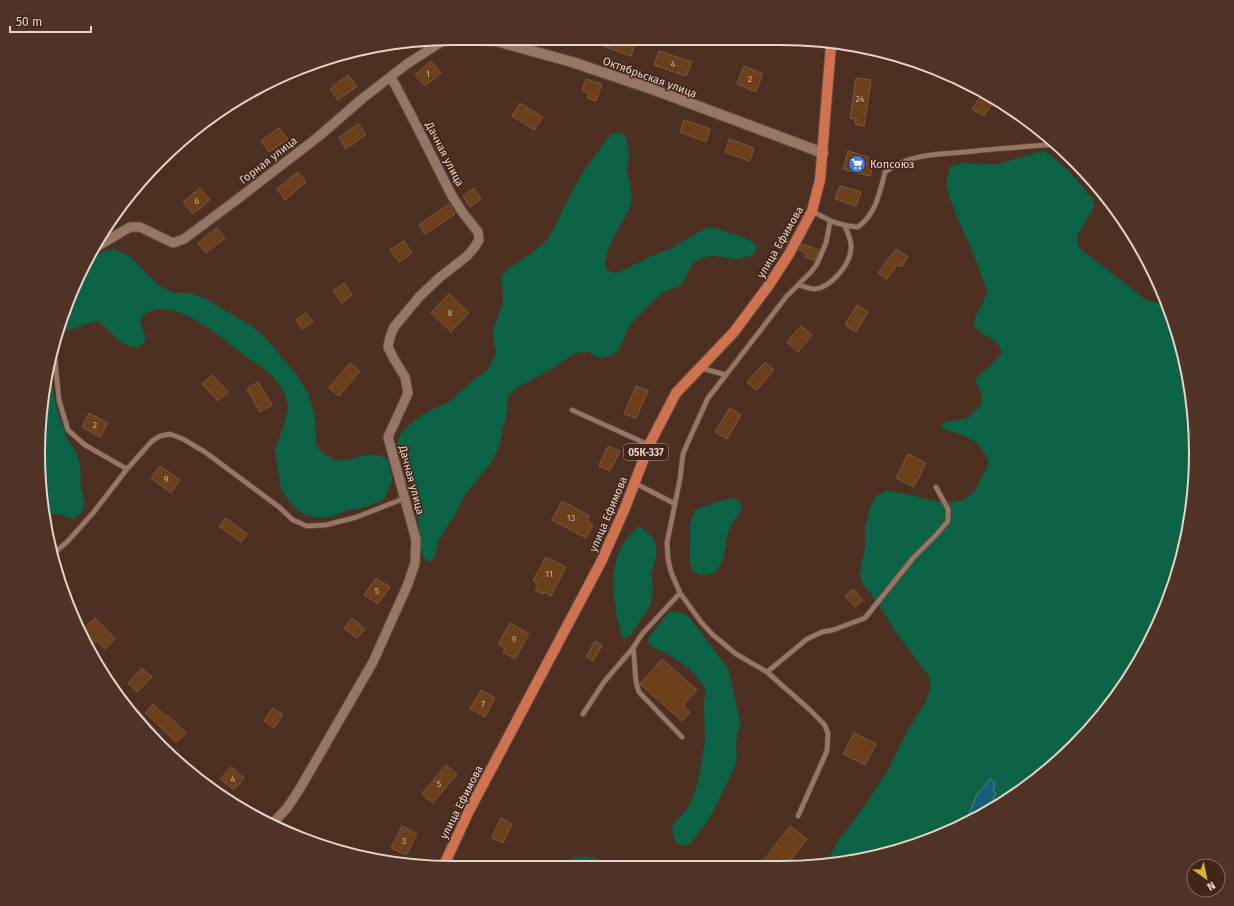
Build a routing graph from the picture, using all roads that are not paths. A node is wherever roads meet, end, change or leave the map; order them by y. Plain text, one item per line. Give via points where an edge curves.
1 (507, 45) edge
2 (434, 46) edge
3 (831, 48) edge
4 (391, 77) junction
5 (1048, 145) edge
6 (823, 152) junction
7 (812, 211) junction
8 (830, 222) junction
9 (845, 226) junction
10 (104, 242) edge
11 (799, 285) junction
12 (55, 363) edge
13 (699, 367) junction
14 (726, 375) junction
15 (572, 410) dead end
16 (649, 445) junction
17 (127, 469) junction
18 (634, 483) junction
19 (936, 487) dead end
20 (405, 498) junction
21 (674, 504) junction
22 (57, 550) edge
23 (680, 593) junction
24 (633, 648) junction
25 (767, 672) junction
26 (583, 714) dead end
27 (682, 737) dead end
28 (798, 816) dead end
29 (276, 820) edge
30 (446, 861) edge

1 - 6 street, Октябрьская улица via 572,62
2 - 4 street, Горная улица
3 - 6 main road, улица Ефимова / 05К-337
4 - 10 street, Горная улица via 318,137 184,239 173,243 140,227 130,227
4 - 20 street, Дачная улица via 452,196 478,232 479,240 467,256 420,296 394,327 390,337 388,347 405,377 408,393 388,436
5 - 9 lane via 937,154 907,160 885,172 879,197 865,222 858,227
6 - 7 main road, улица Ефимова / 05К-337 via 820,180
7 - 8 lane
7 - 13 main road, улица Ефимова / 05К-337 via 769,285 734,332
8 - 9 lane
8 - 11 lane via 821,258
9 - 11 lane via 852,248 843,268 827,286 812,289
11 - 14 lane via 772,314
12 - 17 lane via 59,400 68,430 85,445
13 - 14 lane
13 - 16 main road, улица Ефимова / 05К-337 via 676,393
14 - 21 lane via 708,398 683,454
15 - 16 lane
16 - 18 main road, улица Ефимова / 05К-337
17 - 20 lane via 152,441 170,434 205,452 293,520 307,526 326,525 357,517
17 - 22 lane via 93,513
18 - 21 lane
18 - 30 main road, улица Ефимова / 05К-337 via 601,562 469,811
19 - 25 lane via 948,509 948,521 914,557 865,618 807,639
20 - 29 street, Дачная улица via 416,540 415,563 408,584 372,662 300,790
21 - 23 lane via 667,543 668,559
23 - 24 lane via 642,634
23 - 25 lane via 713,635 736,654
24 - 26 lane via 604,682
24 - 27 lane via 639,692
25 - 28 lane via 810,710 824,724 828,733 827,751

